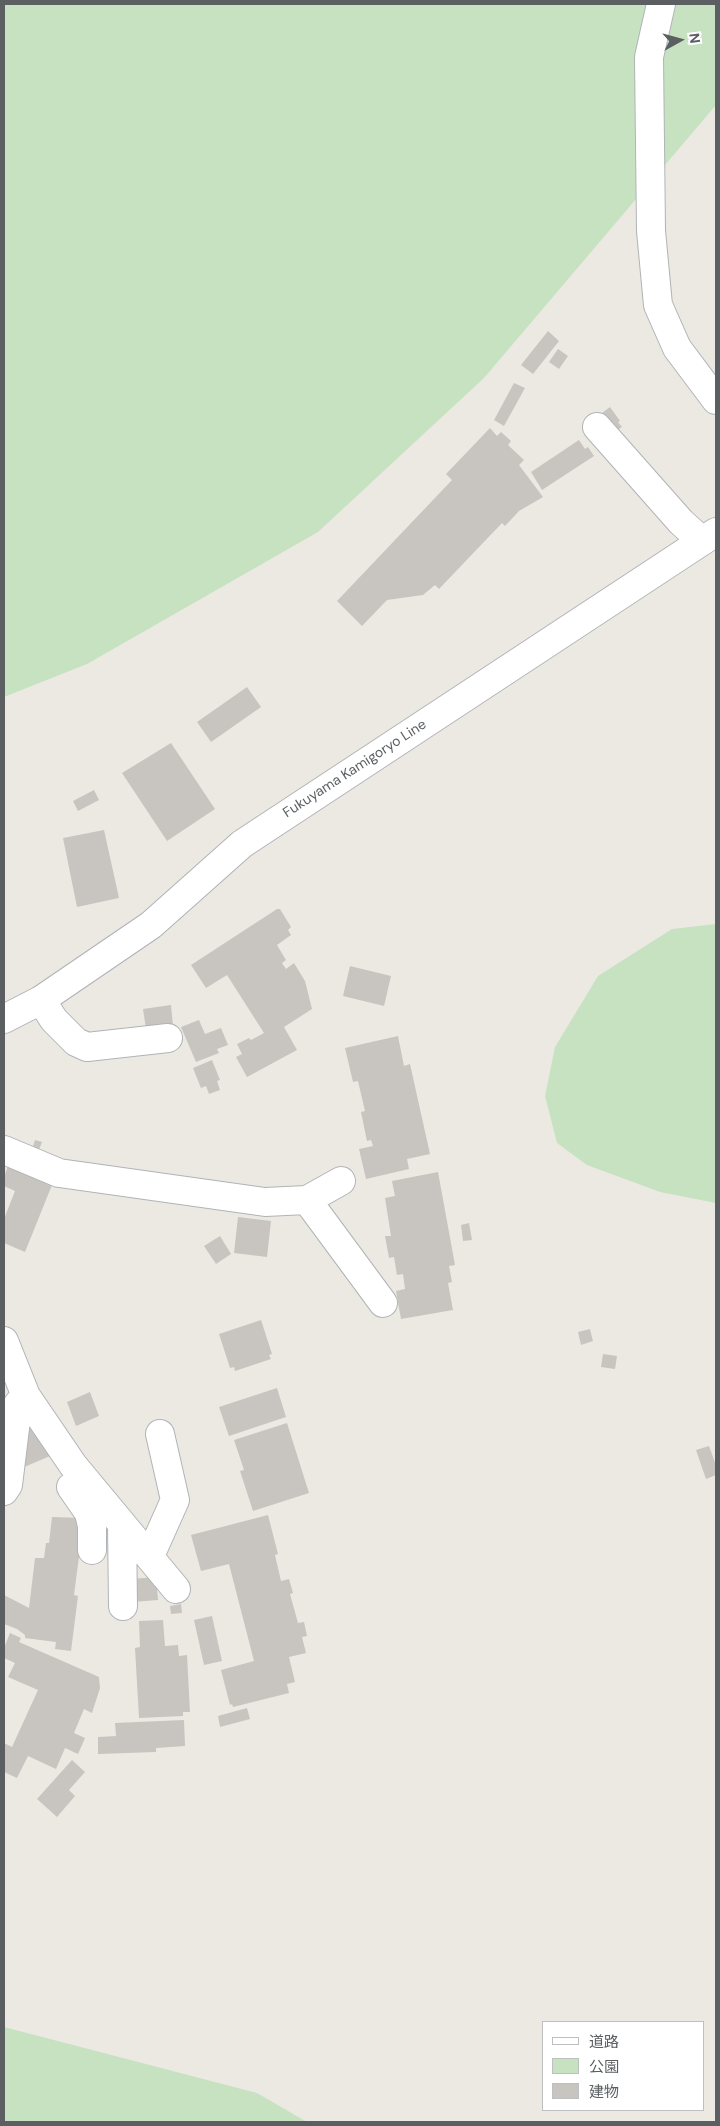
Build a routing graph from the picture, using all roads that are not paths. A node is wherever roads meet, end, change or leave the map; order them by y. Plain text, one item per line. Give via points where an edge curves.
1 (661, 4) edge
2 (716, 400) edge
3 (597, 427) dead end
4 (709, 536) edge
5 (41, 1000) junction
6 (4, 1019) edge
7 (168, 1038) dead end
8 (4, 1150) edge
9 (340, 1181) dead end
10 (307, 1200) junction
11 (383, 1303) dead end
12 (4, 1341) edge
13 (26, 1396) junction
14 (160, 1434) dead end
15 (73, 1464) junction
16 (4, 1492) edge
17 (122, 1526) junction
18 (92, 1550) dead end
19 (150, 1556) junction
20 (176, 1588) dead end
21 (123, 1606) dead end

1 - 2 street via 649,57 651,231 658,305 677,348
3 - 4 street via 681,522
4 - 5 street, Fukuyama Kamigoryo Line via 242,844 151,925
5 - 6 street, Fukuyama Kamigoryo Line
5 - 7 street via 54,1020 76,1042 87,1047
8 - 10 street via 59,1173 265,1202
9 - 10 street
10 - 11 street
12 - 13 street
13 - 15 street
13 - 16 street via 18,1404 8,1485
14 - 19 street via 174,1500
15 - 17 street
15 - 18 street via 68,1474 70,1485 89,1513
17 - 19 street
17 - 21 street
19 - 20 street

